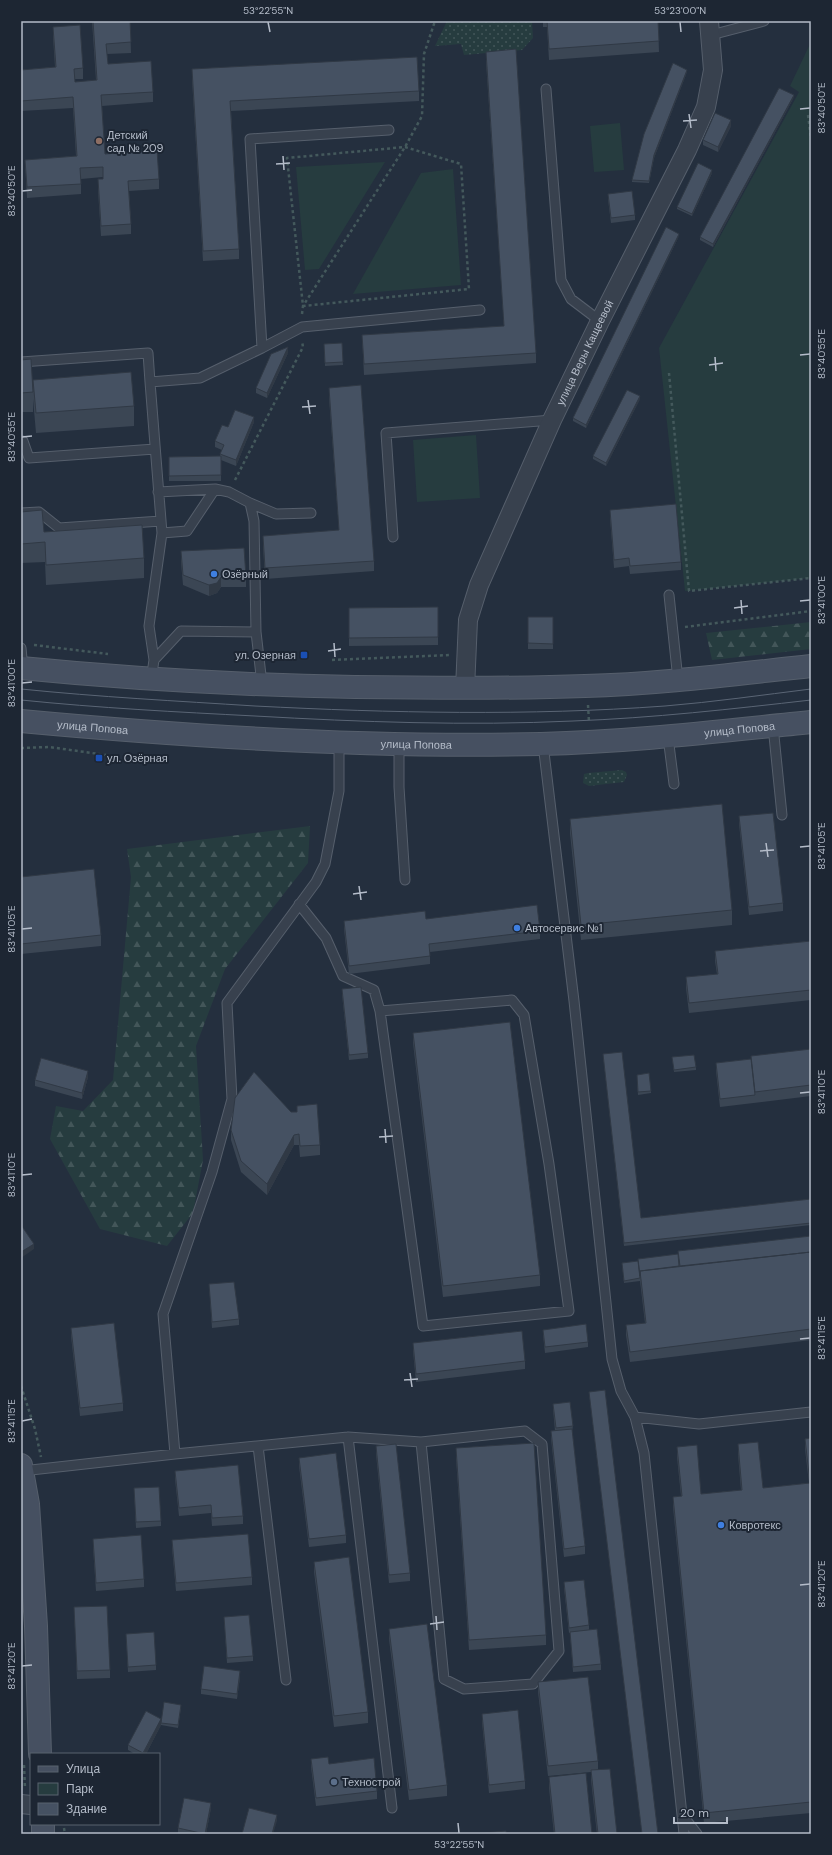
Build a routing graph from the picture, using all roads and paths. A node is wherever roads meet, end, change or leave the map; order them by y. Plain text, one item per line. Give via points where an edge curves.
1 (434, 21) edge
2 (764, 21) edge
3 (710, 28) edge
4 (546, 89) dead end
5 (808, 115) dead end
6 (389, 130) dead end
7 (811, 138) edge
8 (405, 147) junction
9 (303, 306) junction
10 (480, 310) dead end
11 (600, 321) junction
12 (302, 327) junction
13 (262, 348) junction
14 (21, 362) edge
15 (669, 373) dead end
16 (150, 382) junction
17 (552, 420) junction
18 (23, 441) dead end
19 (154, 450) junction
20 (215, 489) junction
21 (158, 492) junction
22 (229, 492) junction
23 (250, 503) junction
24 (21, 513) edge
25 (311, 513) dead end
26 (161, 521) junction
27 (162, 533) junction
28 (393, 537) dead end
29 (811, 578) edge
30 (669, 595) dead end
31 (811, 611) edge
32 (673, 628) junction
33 (256, 632) junction
34 (115, 655) dead end
35 (23, 657) edge
36 (811, 666) edge
37 (153, 670) junction
38 (678, 680) junction
39 (262, 685) junction
40 (587, 686) junction
41 (465, 689) junction
42 (21, 721) edge
43 (811, 722) edge
44 (773, 726) junction
45 (668, 737) junction
46 (339, 741) junction
47 (590, 742) junction
48 (399, 743) junction
49 (543, 744) junction
50 (21, 748) edge
51 (106, 755) dead end
52 (674, 784) dead end
53 (782, 815) dead end
54 (405, 880) dead end
55 (299, 904) junction
56 (380, 1011) junction
57 (811, 1412) edge
58 (635, 1417) junction
59 (348, 1437) junction
60 (421, 1442) junction
61 (258, 1446) junction
62 (175, 1454) junction
63 (22, 1468) edge
64 (25, 1504) edge
65 (286, 1680) dead end
66 (32, 1753) edge
67 (30, 1772) edge
68 (26, 1805) edge
69 (392, 1808) dead end
70 (681, 1813) junction
71 (684, 1834) edge
72 (697, 1834) edge

1 - 8 path via 424,54 422,116
2 - 3 lane
3 - 11 street, улица Веры Кащеевой via 713,70 706,107 687,150
4 - 11 lane via 561,280 570,299
5 - 7 path
6 - 13 lane via 250,139
8 - 9 path
8 - 9 path via 287,158
8 - 9 path via 461,164 469,289
9 - 12 path
10 - 12 lane
11 - 17 street, улица Веры Кащеевой
12 - 13 lane
12 - 22 path via 303,347
13 - 16 lane via 200,378
14 - 16 lane via 148,353
15 - 29 path via 689,591
16 - 19 lane
17 - 28 lane via 386,433
17 - 41 street, улица Веры Кащеевой via 479,585 468,620
18 - 19 lane via 29,458
19 - 21 lane
20 - 21 lane
20 - 22 lane
20 - 27 lane via 187,531
21 - 26 lane
22 - 23 lane
23 - 25 lane via 276,514
23 - 33 lane via 254,521
24 - 26 lane via 39,512 59,528
26 - 27 lane
27 - 37 lane via 149,626
30 - 32 lane
31 - 32 path
32 - 38 lane
33 - 37 lane via 181,631
33 - 39 lane
34 - 35 path
35 - 37 main road
36 - 38 main road
37 - 39 main road
38 - 40 main road
39 - 41 main road
40 - 41 main road
40 - 47 path
42 - 46 main road, улица Попова via 156,732
43 - 44 main road, улица Попова
44 - 45 main road, улица Попова
44 - 53 lane
45 - 47 main road, улица Попова
45 - 52 lane
46 - 48 main road, улица Попова
46 - 55 lane via 339,791 326,864
47 - 49 main road, улица Попова
48 - 49 main road, улица Попова
48 - 54 lane via 398,787
49 - 58 lane via 574,1001 612,1359 621,1391
50 - 51 path via 49,747
55 - 56 lane via 326,938 343,976 374,990
55 - 62 lane via 227,1003 232,1099 212,1172 163,1314
56 - 56 lane via 423,1326 569,1311 549,1164 524,1015 512,1000
57 - 58 lane via 700,1424
58 - 70 lane via 644,1453
59 - 60 lane
59 - 61 lane
59 - 69 lane
60 - 60 lane via 525,1431 542,1444 559,1651 533,1684 464,1689 444,1680
61 - 62 lane
61 - 65 lane
62 - 63 lane
63 - 64 main road
64 - 66 main road via 36,1626
67 - 68 path
70 - 71 lane
70 - 72 lane

